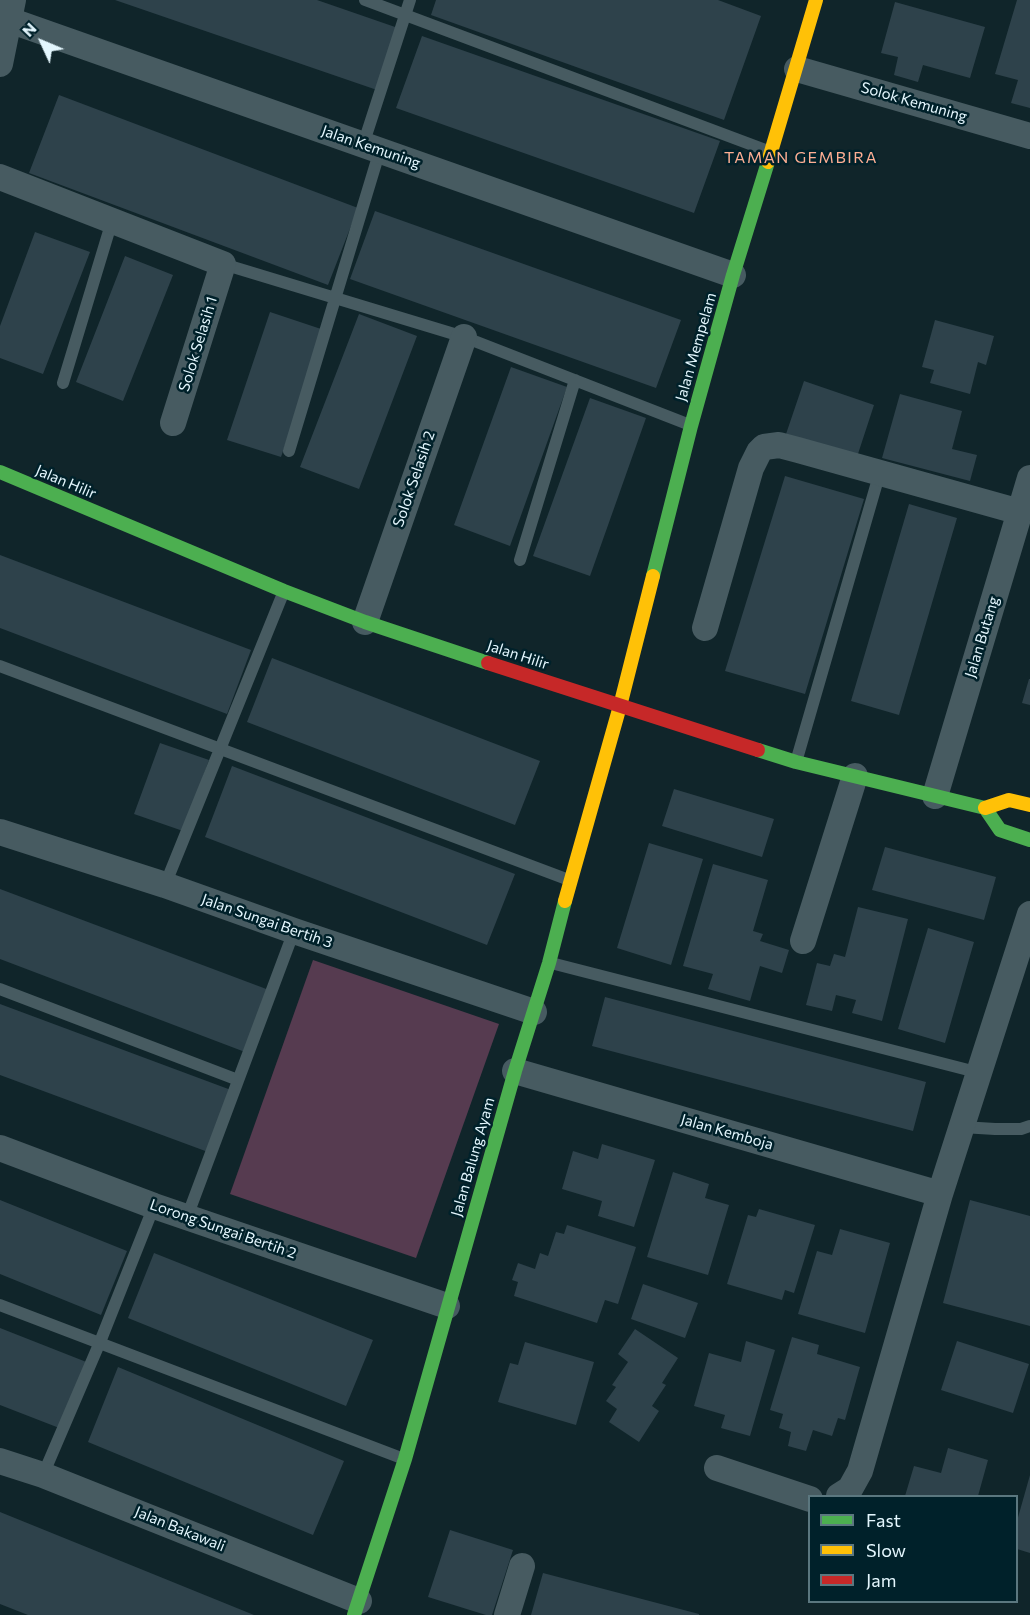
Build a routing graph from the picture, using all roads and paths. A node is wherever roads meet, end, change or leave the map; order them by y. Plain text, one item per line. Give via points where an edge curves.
1 (365, 0) edge
2 (410, 0) edge
3 (811, 2) edge
4 (11, 10) edge
5 (405, 14) junction
6 (0, 64) edge
7 (797, 69) junction
8 (1030, 136) edge
9 (371, 147) junction
10 (771, 152) junction
11 (0, 177) edge
12 (112, 221) junction
13 (223, 264) junction
14 (733, 275) junction
15 (336, 298) junction
16 (464, 337) junction
17 (575, 380) junction
18 (63, 383) dead end
19 (173, 423) dead end
20 (691, 426) junction
21 (289, 451) dead end
22 (0, 472) edge
23 (880, 472) junction
24 (1030, 478) edge
25 (1020, 512) junction
26 (520, 560) dead end
27 (284, 591) junction
28 (365, 622) junction
29 (705, 628) dead end
30 (0, 666) edge
31 (620, 706) junction
32 (221, 749) junction
33 (796, 762) junction
34 (855, 776) junction
35 (935, 796) junction
36 (1030, 805) edge
37 (985, 808) junction
38 (0, 832) edge
39 (1030, 840) edge
40 (570, 880) junction
41 (165, 885) junction
42 (1030, 914) edge
43 (294, 931) junction
44 (803, 941) dead end
45 (549, 963) junction
46 (0, 988) edge
47 (534, 1012) junction
48 (515, 1071) junction
49 (980, 1073) junction
50 (238, 1080) junction
51 (1030, 1126) edge
52 (962, 1127) junction
53 (0, 1148) edge
54 (940, 1194) junction
55 (154, 1206) junction
56 (187, 1217) junction
57 (0, 1305) edge
58 (447, 1306) junction
59 (100, 1342) junction
60 (405, 1459) junction
61 (0, 1461) edge
62 (717, 1468) dead end
63 (44, 1475) junction
64 (841, 1495) edge
65 (808, 1498) edge
66 (522, 1566) dead end
67 (356, 1608) edge
68 (507, 1615) edge

1 - 5 lane
2 - 5 lane
3 - 7 street, Jalan Mempelam
4 - 6 street
4 - 9 street, Jalan Kemuning
5 - 9 lane
5 - 10 lane
7 - 8 street, Solok Kemuning
7 - 10 street, Jalan Mempelam
9 - 14 street, Jalan Kemuning
9 - 15 lane
10 - 14 street, Jalan Mempelam
11 - 12 street
12 - 13 street
12 - 18 lane
13 - 15 lane
13 - 19 street, Solok Selasih 1
14 - 20 street, Jalan Mempelam
15 - 16 lane
15 - 21 lane
16 - 17 lane
16 - 28 street, Solok Selasih 2
17 - 20 lane
17 - 26 lane
20 - 31 street, Jalan Mempelam
22 - 27 street, Jalan Hilir
23 - 25 street
23 - 29 street via 779,445 764,447 751,468
23 - 33 lane
24 - 25 street, Jalan Butang
25 - 35 street, Jalan Butang
27 - 28 street, Jalan Hilir
27 - 32 lane
28 - 31 street, Jalan Hilir
30 - 32 lane
31 - 33 street, Jalan Hilir
31 - 40 street, Jalan Balung Ayam
32 - 40 lane
32 - 41 lane
33 - 34 street, Jalan Hilir
34 - 35 street, Jalan Hilir
34 - 44 street
35 - 37 street, Jalan Hilir
36 - 37 street via 1008,800
37 - 39 street via 1000,830
38 - 41 street, Jalan Sungai Bertih 3
40 - 45 street, Jalan Balung Ayam
41 - 43 street, Jalan Sungai Bertih 3
42 - 49 street
43 - 47 street, Jalan Sungai Bertih 3
43 - 50 lane
45 - 47 street, Jalan Balung Ayam
45 - 49 lane
46 - 50 lane
47 - 48 street, Jalan Balung Ayam
48 - 54 street, Jalan Kemboja
48 - 58 street, Jalan Balung Ayam
49 - 52 street
50 - 56 lane
51 - 52 lane
52 - 54 street
53 - 55 street, Lorong Sungai Bertih 2
54 - 64 street via 860,1472 850,1489
55 - 56 street, Lorong Sungai Bertih 2
55 - 59 lane
56 - 58 street, Lorong Sungai Bertih 2
57 - 59 lane
58 - 60 street, Jalan Balung Ayam
59 - 60 lane
59 - 63 lane
60 - 67 street, Jalan Balung Ayam
61 - 63 street, Jalan Bakawali
62 - 65 street
63 - 67 street, Jalan Bakawali
66 - 68 street

